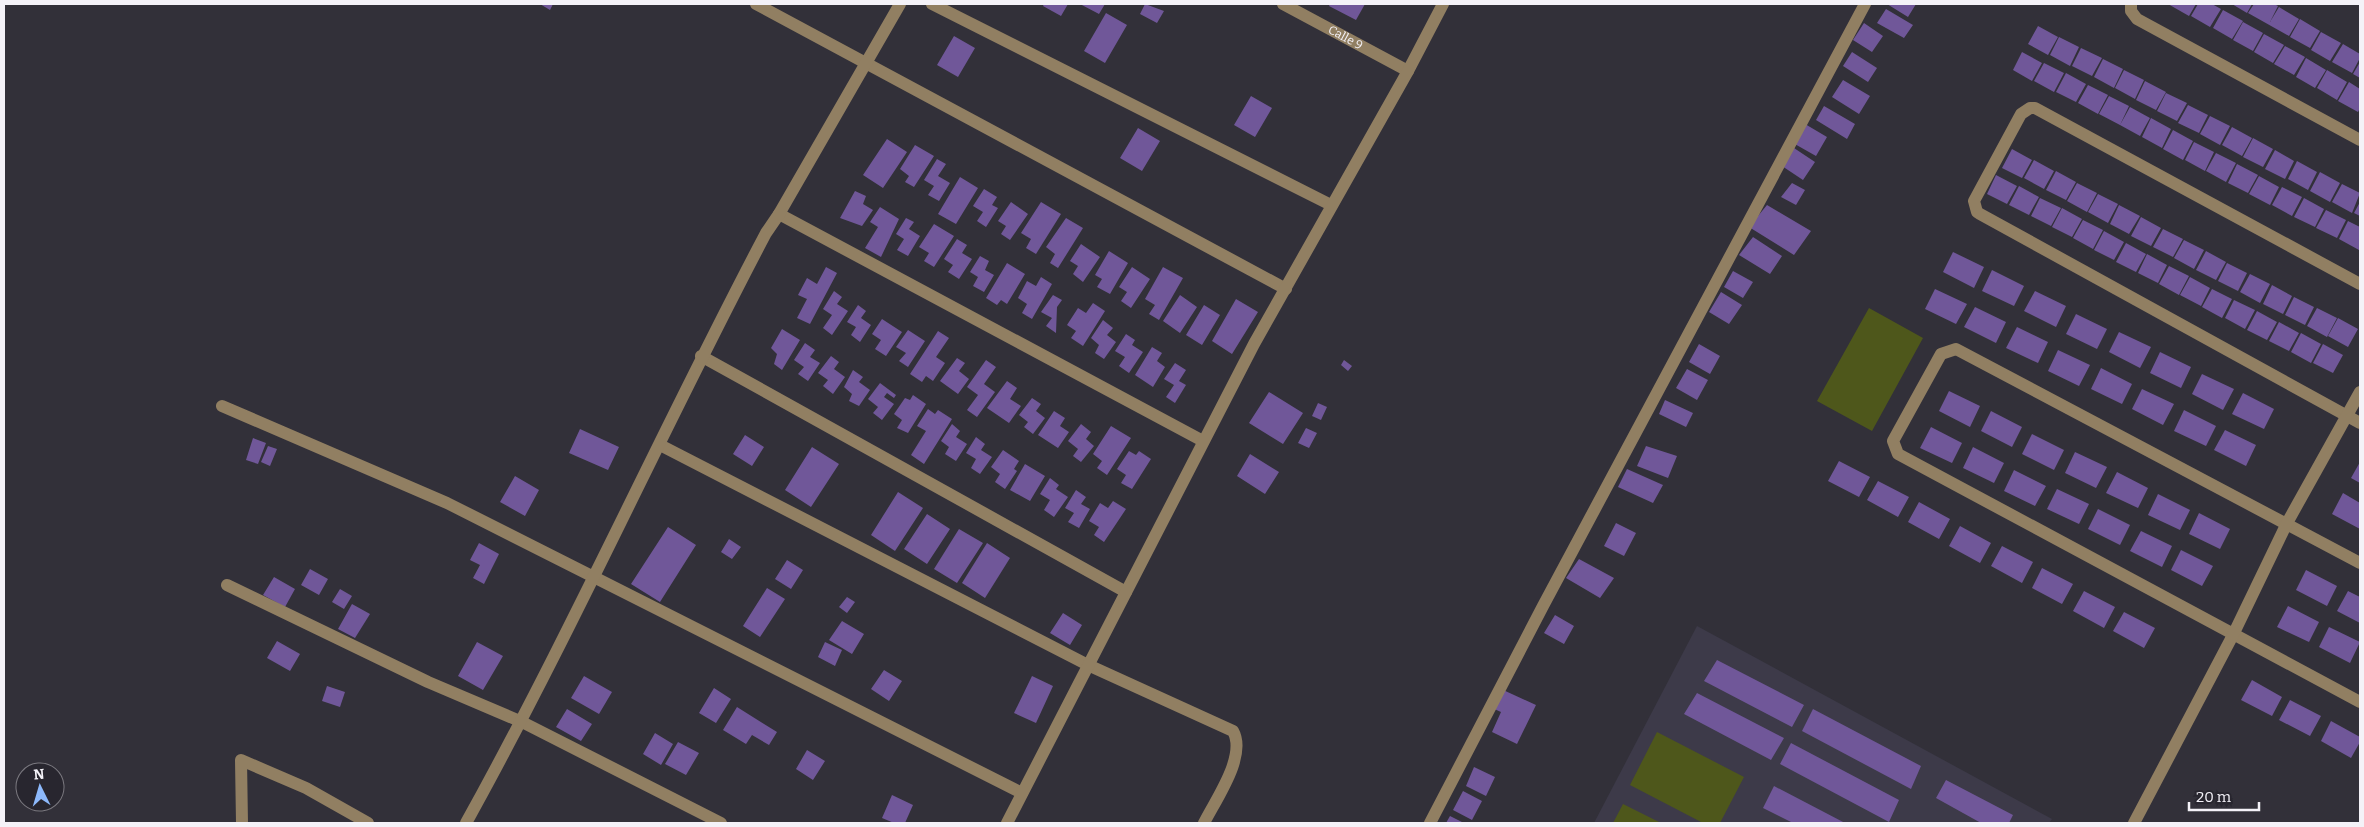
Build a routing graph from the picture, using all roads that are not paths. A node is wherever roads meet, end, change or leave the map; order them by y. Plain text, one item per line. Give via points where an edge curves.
1 (756, 4) edge
2 (900, 4) edge
3 (932, 4) edge
4 (1283, 4) edge
5 (1443, 4) edge
6 (1865, 4) edge
7 (2131, 4) edge
8 (866, 63) junction
9 (1408, 71) junction
10 (2360, 140) edge
11 (1331, 205) junction
12 (779, 214) junction
13 (2360, 284) edge
14 (1286, 289) junction
15 (701, 356) junction
16 (2360, 392) edge
17 (222, 406) dead end
18 (2347, 416) junction
19 (2360, 423) edge
20 (1203, 441) junction
21 (660, 445) junction
22 (2287, 523) junction
23 (2360, 563) edge
24 (594, 576) junction
25 (227, 585) dead end
26 (1126, 592) junction
27 (2233, 635) junction
28 (1088, 665) junction
29 (2360, 702) edge
30 (522, 722) junction
31 (1022, 793) junction
32 (242, 823) edge
33 (368, 823) edge
34 (466, 823) edge
35 (721, 823) edge
36 (1007, 823) edge
37 (1204, 823) edge
38 (1430, 823) edge
39 (2134, 823) edge

1 - 8 street
2 - 8 street
3 - 11 street
4 - 9 street, Calle 9
5 - 9 street
6 - 38 street
7 - 10 street via 2131,11 2138,19
8 - 12 street
8 - 14 street
9 - 11 street
11 - 14 street
12 - 15 street
12 - 20 street
13 - 18 street via 2035,108 2021,114 1974,201 1980,214
14 - 20 street
15 - 21 street
15 - 26 street
16 - 18 street
17 - 24 street via 446,503
18 - 19 street
18 - 22 street
20 - 26 street
21 - 24 street
21 - 28 street
22 - 23 street
22 - 27 street
22 - 27 street via 1956,349 1941,354 1895,436 1894,446 1898,454
24 - 30 street
24 - 31 street
25 - 30 street via 411,674
26 - 28 street
27 - 29 street
27 - 39 street
28 - 31 street
28 - 37 street via 1233,731 1238,745 1235,761
30 - 34 street
30 - 35 street
31 - 36 street
32 - 33 street via 241,760 306,788

